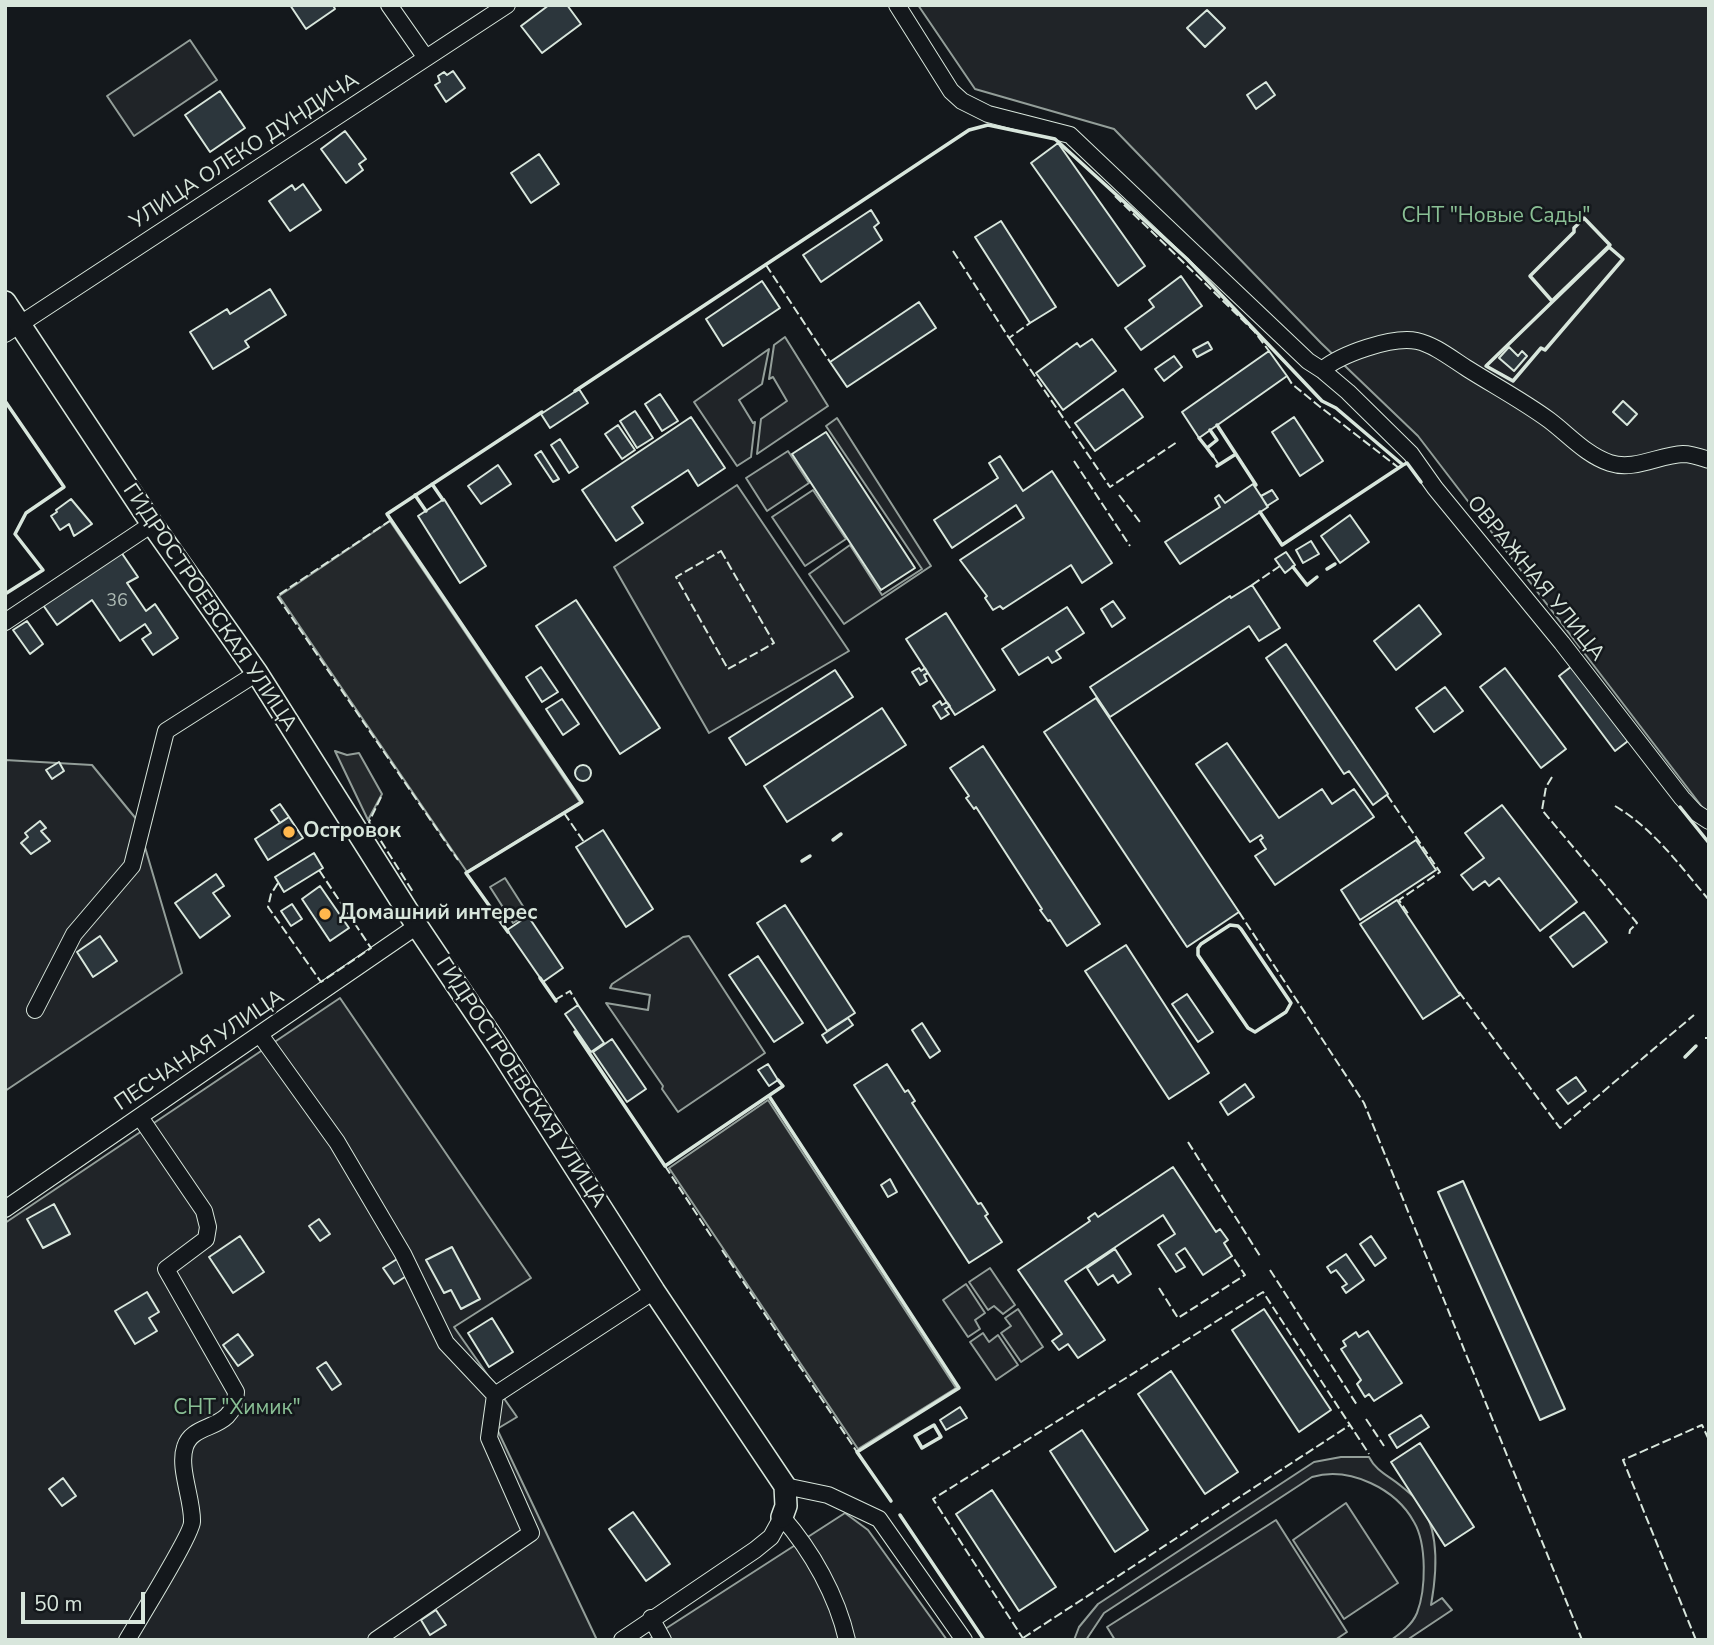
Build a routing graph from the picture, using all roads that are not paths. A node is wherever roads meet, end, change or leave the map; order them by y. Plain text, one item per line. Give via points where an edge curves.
1 (389, 5) edge
2 (507, 5) edge
3 (897, 5) edge
4 (426, 58) junction
5 (5, 302) edge
6 (13, 329) edge
7 (1322, 370) junction
8 (1709, 460) edge
9 (152, 524) junction
10 (5, 622) edge
11 (257, 673) junction
12 (1709, 821) edge
13 (417, 926) junction
14 (35, 1010) dead end
15 (261, 1036) junction
16 (140, 1117) junction
17 (5, 1209) edge
18 (654, 1291) junction
19 (495, 1395) junction
20 (785, 1486) junction
21 (782, 1517) junction
22 (651, 1618) junction
23 (127, 1640) edge
24 (376, 1640) edge
25 (622, 1640) edge
26 (663, 1640) edge
27 (846, 1640) edge
28 (964, 1640) edge

1 - 4 street
2 - 4 street, УЛИЦА ОЛЕКО ДУНДИЧА
3 - 7 street, ОВРАЖНАЯ УЛИЦА via 951,91 962,101 988,114 1070,135
4 - 6 street, УЛИЦА ОЛЕКО ДУНДИЧА
5 - 6 street, ГИДРОСТРОЕВСКАЯ УЛИЦА
6 - 9 street, ГИДРОСТРОЕВСКАЯ УЛИЦА
7 - 8 street via 1333,360 1385,343 1414,340 1531,408 1607,463 1618,466 1681,454
7 - 12 street, ОВРАЖНАЯ УЛИЦА via 1411,454 1682,798
9 - 10 street
9 - 11 street, ГИДРОСТРОЕВСКАЯ УЛИЦА
11 - 13 street, ГИДРОСТРОЕВСКАЯ УЛИЦА
11 - 14 street via 166,731 132,866 74,934
13 - 15 street, ПЕСЧАНАЯ УЛИЦА
13 - 18 street, ГИДРОСТРОЕВСКАЯ УЛИЦА
15 - 16 street, ПЕСЧАНАЯ УЛИЦА
15 - 19 street via 343,1153 403,1254 446,1343
16 - 17 street, ПЕСЧАНАЯ УЛИЦА
16 - 23 street via 204,1212 206,1239 166,1269 236,1392 236,1406 185,1445 193,1525
18 - 19 street
18 - 20 street, ГИДРОСТРОЕВСКАЯ УЛИЦА
19 - 24 street via 489,1438 531,1534
20 - 21 street
20 - 28 street via 828,1495 879,1519
21 - 22 street via 771,1537
21 - 27 street via 802,1539 841,1616
22 - 25 street
22 - 26 street

